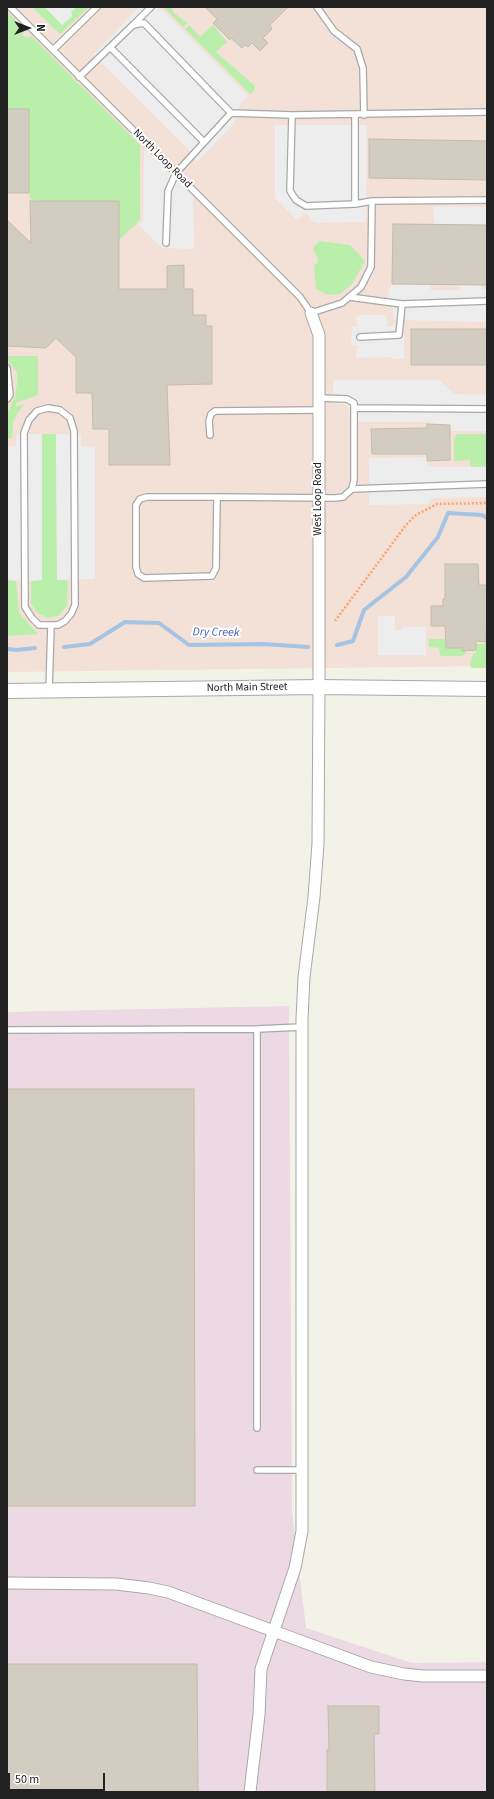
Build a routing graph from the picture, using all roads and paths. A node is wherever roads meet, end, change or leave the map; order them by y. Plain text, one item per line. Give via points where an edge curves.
1 (10, 7) edge
2 (97, 7) edge
3 (151, 7) edge
4 (317, 7) edge
5 (133, 25) junction
6 (111, 48) junction
7 (53, 50) junction
8 (80, 77) junction
9 (487, 112) edge
10 (231, 113) junction
11 (292, 115) junction
12 (355, 115) junction
13 (364, 115) junction
14 (204, 142) junction
15 (176, 173) junction
16 (487, 200) edge
17 (372, 201) junction
18 (355, 204) junction
19 (166, 243) dead end
20 (349, 297) junction
21 (487, 301) edge
22 (402, 304) junction
23 (311, 312) junction
24 (360, 336) dead end
25 (7, 368) edge
26 (319, 398) junction
27 (7, 399) edge
28 (354, 408) junction
29 (487, 409) edge
30 (319, 410) junction
31 (210, 435) dead end
32 (487, 484) edge
33 (352, 489) junction
34 (217, 497) junction
35 (319, 498) junction
36 (487, 502) edge
37 (335, 621) dead end
38 (50, 625) junction
39 (319, 687) junction
40 (487, 689) edge
41 (7, 691) edge
42 (49, 691) junction
43 (302, 1026) junction
44 (257, 1029) junction
45 (7, 1030) edge
46 (257, 1428) dead end
47 (257, 1470) dead end
48 (302, 1470) junction
49 (7, 1583) edge
50 (274, 1632) junction
51 (487, 1676) edge
52 (250, 1792) edge

1 - 7 lane, North Loop Road
2 - 7 lane
3 - 5 lane
4 - 13 lane via 334,31 357,49 363,68
5 - 6 lane
5 - 10 lane via 144,23
6 - 8 lane
6 - 14 lane
7 - 8 lane, North Loop Road
8 - 15 lane, North Loop Road
9 - 13 lane
10 - 11 lane
10 - 14 lane
11 - 12 lane
11 - 18 lane via 290,191 296,200 306,206
12 - 13 lane
12 - 18 lane
14 - 15 lane
15 - 19 lane via 168,191
15 - 23 lane, North Loop Road via 300,297
16 - 17 lane
17 - 18 lane
17 - 20 lane via 371,267 361,287
20 - 22 lane
20 - 23 lane via 342,303
21 - 22 lane
22 - 24 lane via 399,335
23 - 26 street, West Loop Road via 319,335
25 - 27 lane via 10,395
26 - 28 lane via 347,399 354,403
26 - 30 street, West Loop Road
28 - 29 lane
28 - 33 lane
30 - 31 lane via 215,411 209,421
30 - 35 street, West Loop Road
32 - 33 lane
33 - 35 lane via 343,497
34 - 34 lane via 216,568 212,576 144,578 138,574 136,505 140,499
34 - 35 lane
35 - 39 street, West Loop Road
36 - 37 path via 437,504 416,515
38 - 38 lane via 58,625 65,621 72,614 75,605 74,431 70,418 60,410 48,408 37,411 29,420 24,432 24,590 25,606 32,618 39,625
38 - 42 lane
39 - 40 street, North Main Street
39 - 42 street, North Main Street
39 - 43 street, West Loop Road via 317,852 304,978
41 - 42 street, North Main Street
43 - 44 lane
43 - 48 street, West Loop Road
44 - 45 lane
44 - 46 lane
47 - 48 lane
48 - 50 street, West Loop Road via 302,1531 299,1551
49 - 50 street via 116,1584 150,1588 168,1592
50 - 51 street via 385,1671 423,1676
50 - 52 street, West Loop Road via 261,1669 259,1715

